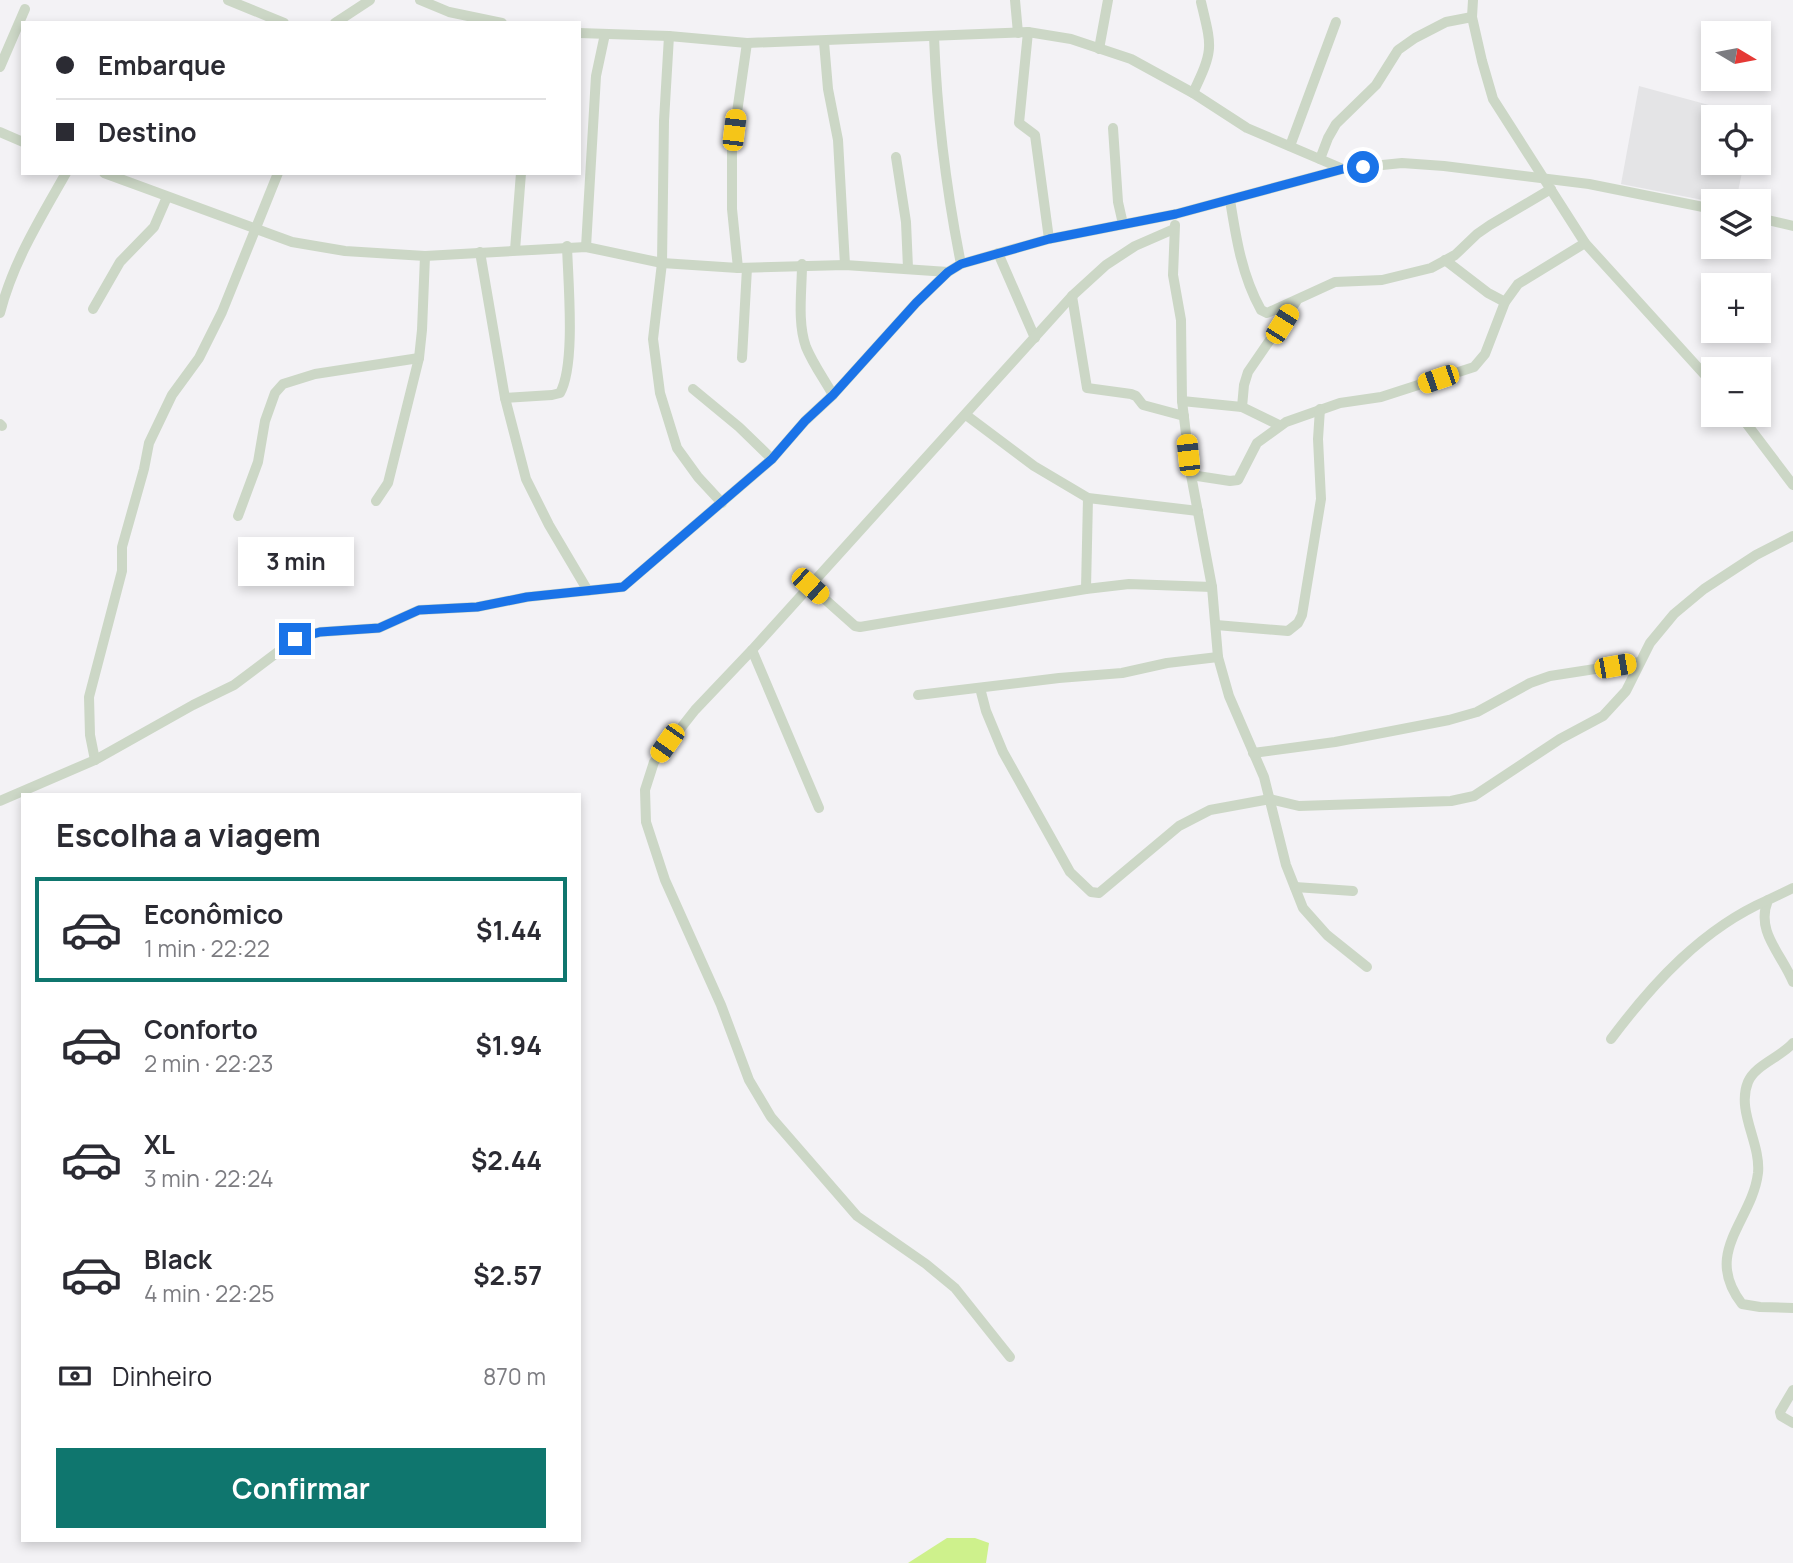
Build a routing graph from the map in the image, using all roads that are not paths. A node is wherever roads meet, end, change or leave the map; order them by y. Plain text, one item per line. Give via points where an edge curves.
1 (228, 0) edge
2 (370, 0) edge
3 (420, 0) edge
4 (1015, 0) edge
5 (1108, 0) edge
6 (1473, 0) edge
7 (1201, 2) dead end
8 (25, 9) dead end
9 (1472, 17) junction
10 (279, 21) edge
11 (338, 21) edge
12 (492, 21) edge
13 (1336, 22) dead end
14 (1023, 32) junction
15 (581, 33) edge
16 (605, 34) junction
17 (669, 36) junction
18 (934, 37) junction
19 (824, 41) junction
20 (747, 43) junction
21 (1099, 49) junction
22 (0, 67) edge
23 (1193, 93) junction
24 (1113, 128) dead end
25 (0, 132) edge
26 (21, 141) edge
27 (1290, 146) junction
28 (896, 157) dead end
29 (1320, 159) junction
30 (1343, 169) junction
31 (64, 175) edge
32 (109, 175) edge
33 (277, 175) edge
34 (521, 175) edge
35 (1544, 178) junction
36 (1551, 189) junction
37 (167, 197) junction
38 (1230, 200) junction
39 (1701, 207) edge
40 (1176, 214) junction
41 (1771, 221) edge
42 (1123, 224) junction
43 (1793, 226) edge
44 (1174, 229) junction
45 (256, 230) junction
46 (1049, 239) junction
47 (1585, 243) junction
48 (567, 246) junction
49 (586, 247) junction
50 (515, 250) junction
51 (480, 252) junction
52 (998, 253) junction
53 (425, 256) junction
54 (1445, 260) junction
55 (662, 263) junction
56 (802, 264) junction
57 (845, 264) junction
58 (961, 264) junction
59 (743, 268) junction
60 (908, 268) junction
61 (948, 272) junction
62 (1072, 296) junction
63 (1297, 299) junction
64 (1504, 302) junction
65 (93, 309) dead end
66 (0, 313) edge
67 (1035, 338) junction
68 (419, 358) junction
69 (742, 358) dead end
70 (1701, 371) edge
71 (693, 389) dead end
72 (833, 395) junction
73 (505, 398) junction
74 (1182, 401) junction
75 (1242, 407) junction
76 (1320, 410) junction
77 (966, 415) junction
78 (1184, 416) junction
79 (1279, 425) junction
80 (1749, 427) edge
81 (772, 459) junction
82 (1191, 475) junction
83 (1793, 485) edge
84 (1087, 498) junction
85 (376, 501) dead end
86 (722, 502) junction
87 (1198, 511) junction
88 (238, 516) dead end
89 (1793, 536) edge
90 (810, 586) junction
91 (1212, 587) junction
92 (1086, 589) junction
93 (588, 591) junction
94 (1216, 625) junction
95 (752, 650) junction
96 (1218, 657) junction
97 (1640, 662) junction
98 (980, 688) junction
99 (918, 695) dead end
100 (1254, 753) junction
101 (94, 760) junction
102 (1270, 799) junction
103 (0, 802) edge
104 (819, 808) dead end
105 (1294, 887) junction
106 (1793, 888) edge
107 (1353, 891) dead end
108 (1768, 900) junction
109 (1367, 967) dead end
110 (1793, 982) edge
111 (1611, 1039) dead end
112 (1793, 1043) edge
113 (1793, 1308) edge
114 (1010, 1357) dead end
115 (1793, 1390) edge
116 (1793, 1423) edge

1 - 10 street
2 - 11 street
3 - 12 street
4 - 14 street
5 - 21 street
6 - 9 street
7 - 23 street via 1210,51
8 - 22 street
9 - 29 street via 1446,22 1398,50 1377,85 1336,124
9 - 35 street via 1493,99
13 - 27 street
14 - 18 street
14 - 21 street via 1071,39
14 - 46 street via 1018,123 1035,135
15 - 16 street
16 - 17 street
16 - 49 street via 596,76
17 - 20 street
17 - 55 street
18 - 19 street
18 - 58 street via 937,104
19 - 20 street
19 - 57 street via 838,140
20 - 59 street via 732,147 732,209
21 - 23 street via 1131,59
23 - 27 street via 1247,128
24 - 42 street
25 - 26 street
27 - 29 street
28 - 60 street
29 - 30 street
30 - 35 street via 1402,163
30 - 38 street
31 - 66 street via 22,249
32 - 37 street
33 - 45 street
34 - 50 street
35 - 36 street
35 - 39 street
36 - 47 street
36 - 54 street via 1490,225
37 - 45 street
37 - 65 street via 154,227 120,262
38 - 40 street
38 - 63 street via 1240,258 1261,310 1268,313
40 - 42 street
40 - 44 street
41 - 43 street
42 - 46 street
44 - 62 street via 1135,246
44 - 74 street
45 - 53 street via 345,251
45 - 101 street via 205,347 149,443 89,696
46 - 52 street
47 - 64 street via 1518,284
47 - 70 street
48 - 49 street
48 - 50 street
48 - 73 street via 569,344 564,386 552,396
49 - 55 street
50 - 51 street
51 - 53 street
51 - 73 street
52 - 58 street
52 - 67 street
53 - 68 street
54 - 63 street via 1382,280 1335,282
54 - 64 street
55 - 59 street
55 - 86 street via 653,339 660,393 677,448
56 - 57 street
56 - 59 street
56 - 72 street via 805,344
57 - 60 street
58 - 61 street
59 - 69 street
60 - 61 street
61 - 72 street
62 - 67 street
62 - 78 street via 1087,388 1130,394 1143,405
63 - 75 street via 1248,372
64 - 76 street via 1485,354 1474,367 1381,397
67 - 77 street
68 - 85 street via 388,483
68 - 88 street via 315,374 283,384 268,411 258,461
71 - 81 street
72 - 81 street
73 - 93 street via 526,479
74 - 75 street
74 - 78 street
75 - 79 street
76 - 79 street
76 - 94 street via 1321,499 1298,623 1288,631
77 - 84 street via 1034,466
77 - 90 street
78 - 82 street
79 - 82 street via 1257,443 1238,480
80 - 83 street
81 - 86 street
82 - 87 street
84 - 87 street
84 - 92 street
86 - 93 street via 623,587
87 - 91 street
89 - 97 street via 1704,589 1674,614
90 - 92 street via 860,627
90 - 95 street
91 - 92 street via 1129,584
91 - 94 street
93 - 101 street via 419,610 379,628 320,632 295,639 234,685
94 - 96 street
95 - 104 street
95 - 114 street via 654,762 645,790 646,822 665,880 749,1080 771,1116 857,1216 955,1289
96 - 98 street
96 - 100 street via 1228,696
97 - 100 street via 1550,676 1477,712 1449,720
97 - 102 street via 1626,691 1603,716 1474,796 1451,801 1299,806
98 - 99 street
98 - 102 street via 1003,752 1070,872 1095,893 1178,826 1210,810
100 - 102 street
101 - 103 street
102 - 105 street
105 - 107 street
105 - 109 street via 1309,917
106 - 108 street
108 - 110 street via 1764,926
108 - 111 street via 1719,926 1697,945 1641,1000
112 - 113 street via 1754,1073 1747,1084 1748,1123 1758,1171 1726,1255 1727,1273 1742,1304
115 - 116 street via 1780,1412

